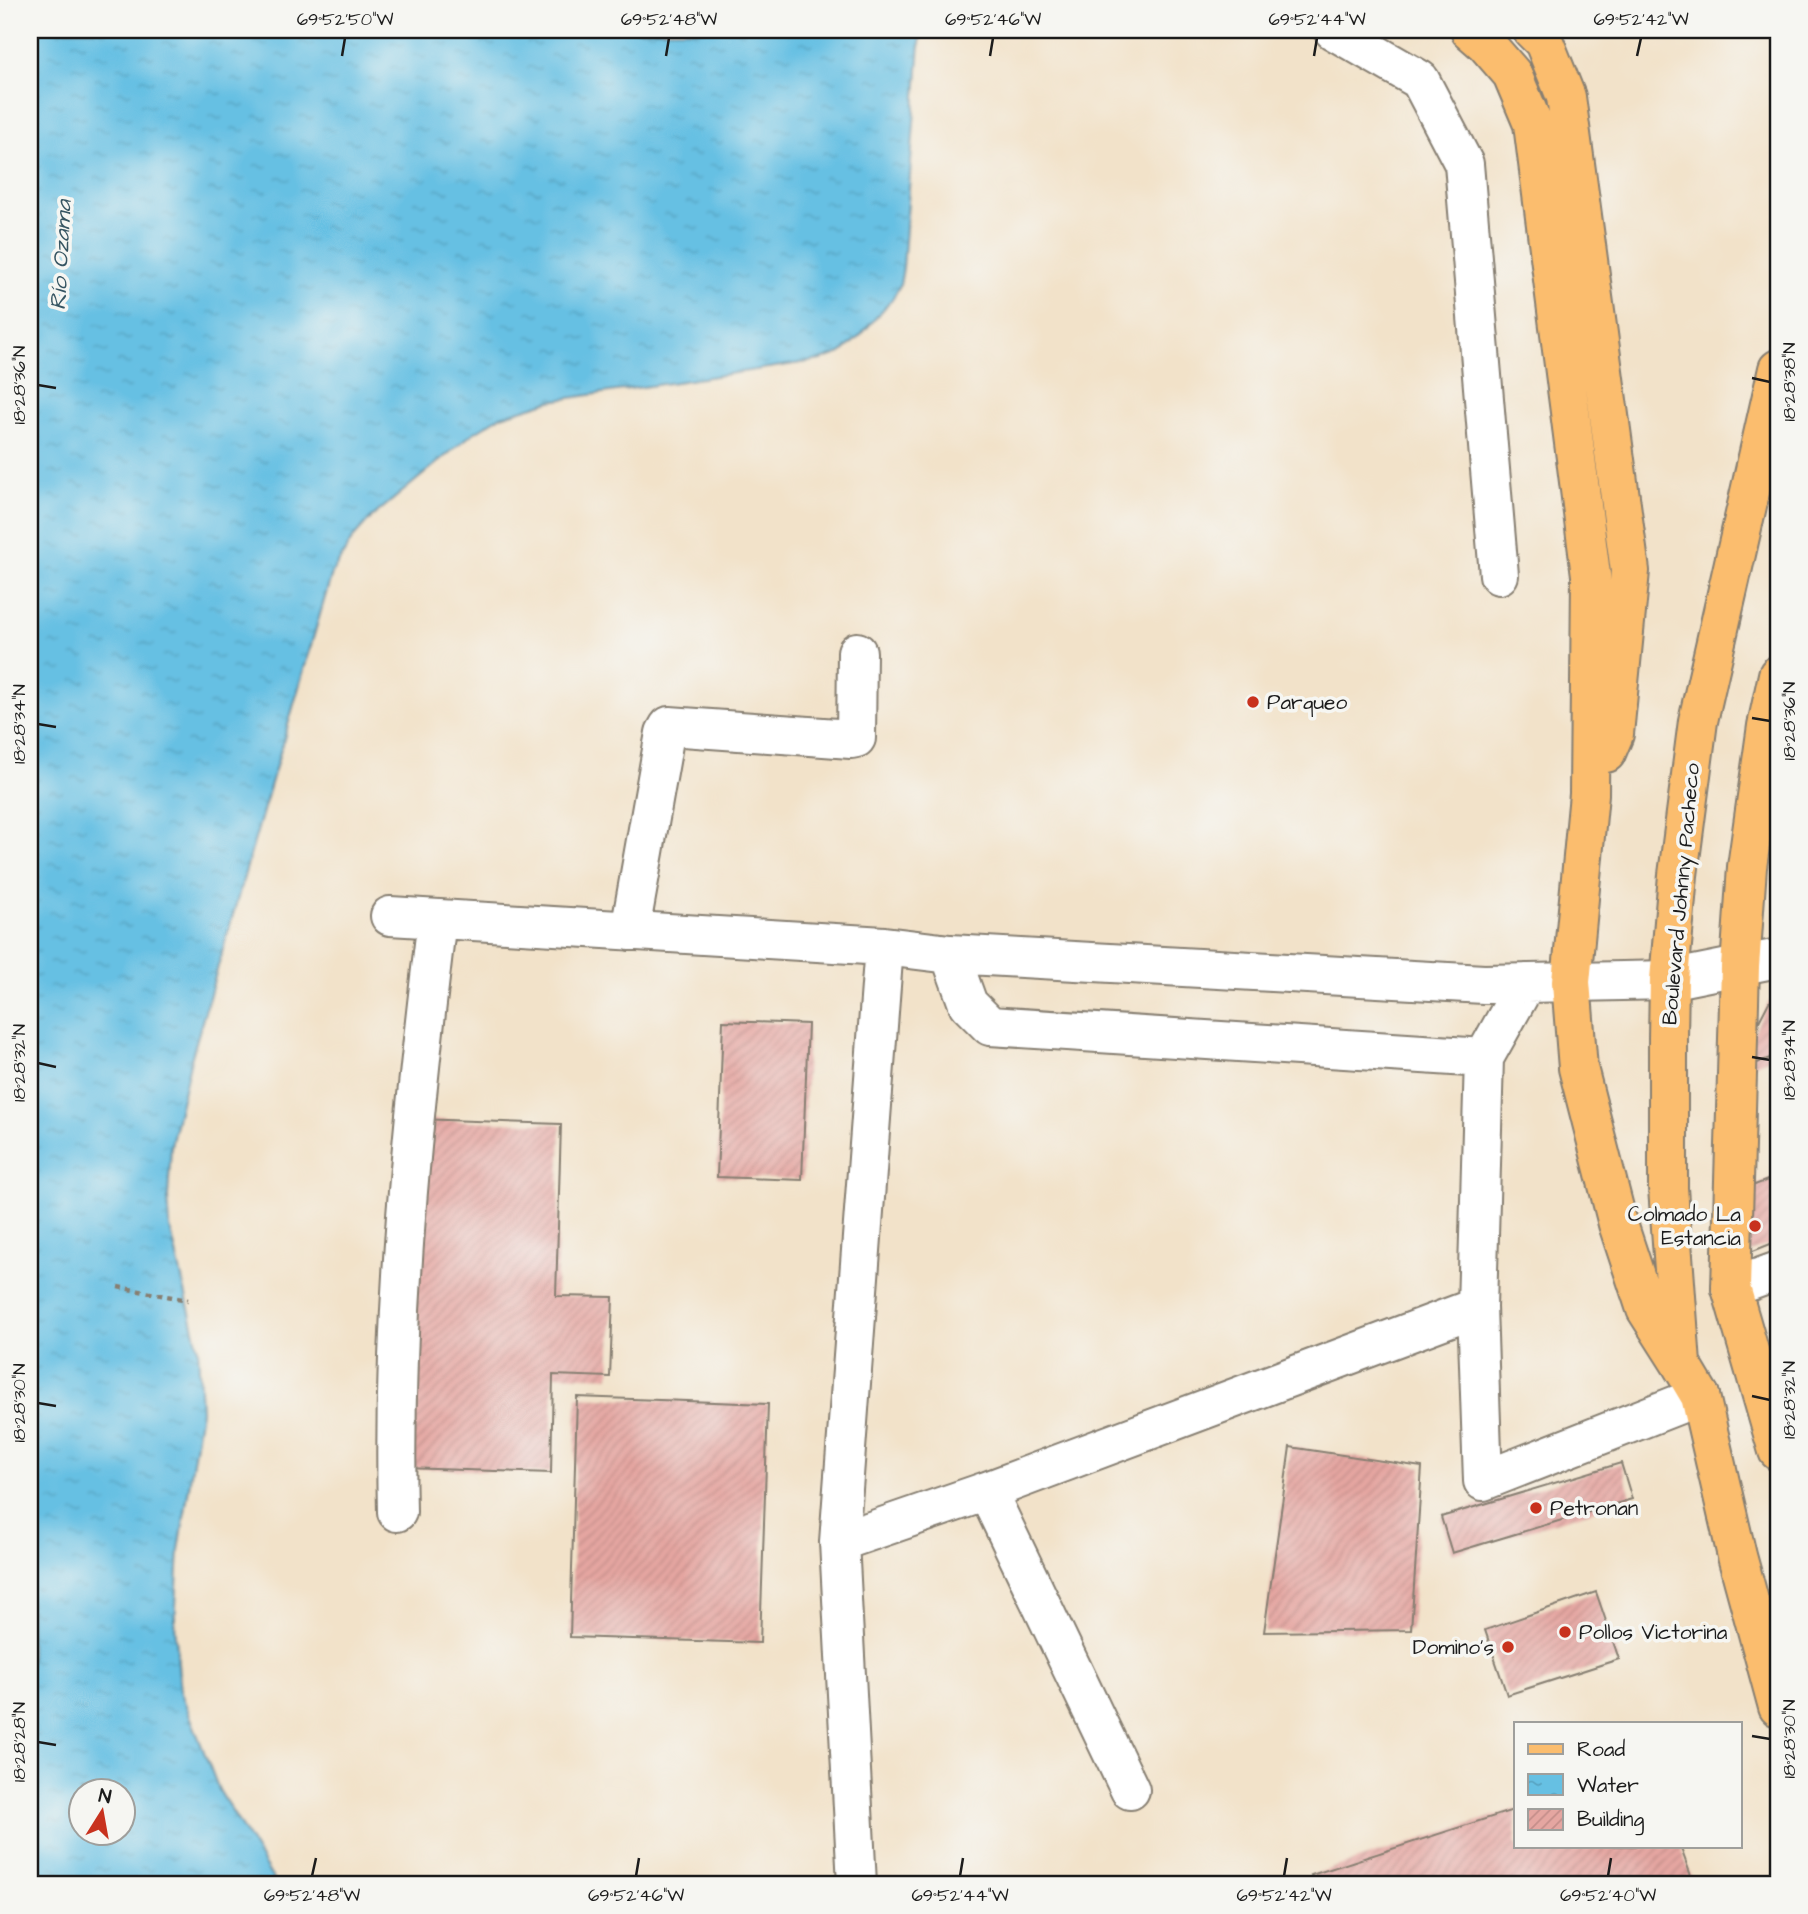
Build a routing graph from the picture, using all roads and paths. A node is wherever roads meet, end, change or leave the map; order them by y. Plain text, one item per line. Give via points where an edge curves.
1 (1333, 30) edge
2 (1469, 30) edge
3 (1532, 30) edge
4 (1778, 369) edge
5 (1499, 575) dead end
6 (857, 652) dead end
7 (1778, 676) edge
8 (1772, 724) edge
9 (1589, 794) junction
10 (390, 916) dead end
11 (437, 919) junction
12 (630, 931) junction
13 (884, 946) junction
14 (950, 954) junction
15 (1778, 958) edge
16 (1740, 967) junction
17 (1669, 980) junction
18 (1526, 982) junction
19 (1571, 982) junction
20 (1484, 1058) junction
21 (1778, 1271) edge
22 (118, 1287) dead end
23 (1731, 1287) junction
24 (187, 1300) dead end
25 (1477, 1307) junction
26 (1690, 1380) junction
27 (1778, 1451) edge
28 (987, 1491) junction
29 (397, 1512) dead end
30 (839, 1542) junction
31 (1778, 1707) edge
32 (1130, 1790) dead end
33 (857, 1884) edge

1 - 5 street via 1420,80 1464,163
2 - 9 main road via 1512,74 1533,124 1591,575
3 - 9 main road via 1544,42 1566,97 1630,571 1614,734
4 - 17 main road, Boulevard Johnny Pacheco via 1698,721
6 - 12 street via 856,738 668,726
7 - 8 main road
8 - 16 main road via 1747,867
9 - 19 main road
10 - 11 street
11 - 12 street
11 - 29 street via 402,1253 395,1422
12 - 13 street
13 - 14 street
13 - 30 street
14 - 18 street via 1484,984
14 - 20 street via 968,1004 990,1026
15 - 16 street
16 - 17 street
16 - 23 main road
17 - 19 street
17 - 26 main road, Boulevard Johnny Pacheco via 1668,1188
18 - 19 street
18 - 20 street
19 - 26 main road via 1578,1069 1618,1224 1646,1309
20 - 25 street
21 - 23 street
22 - 24 path
23 - 27 main road
25 - 26 street via 1483,1480
25 - 28 street
26 - 31 main road, Boulevard Johnny Pacheco
28 - 30 street
28 - 32 street
30 - 33 street

